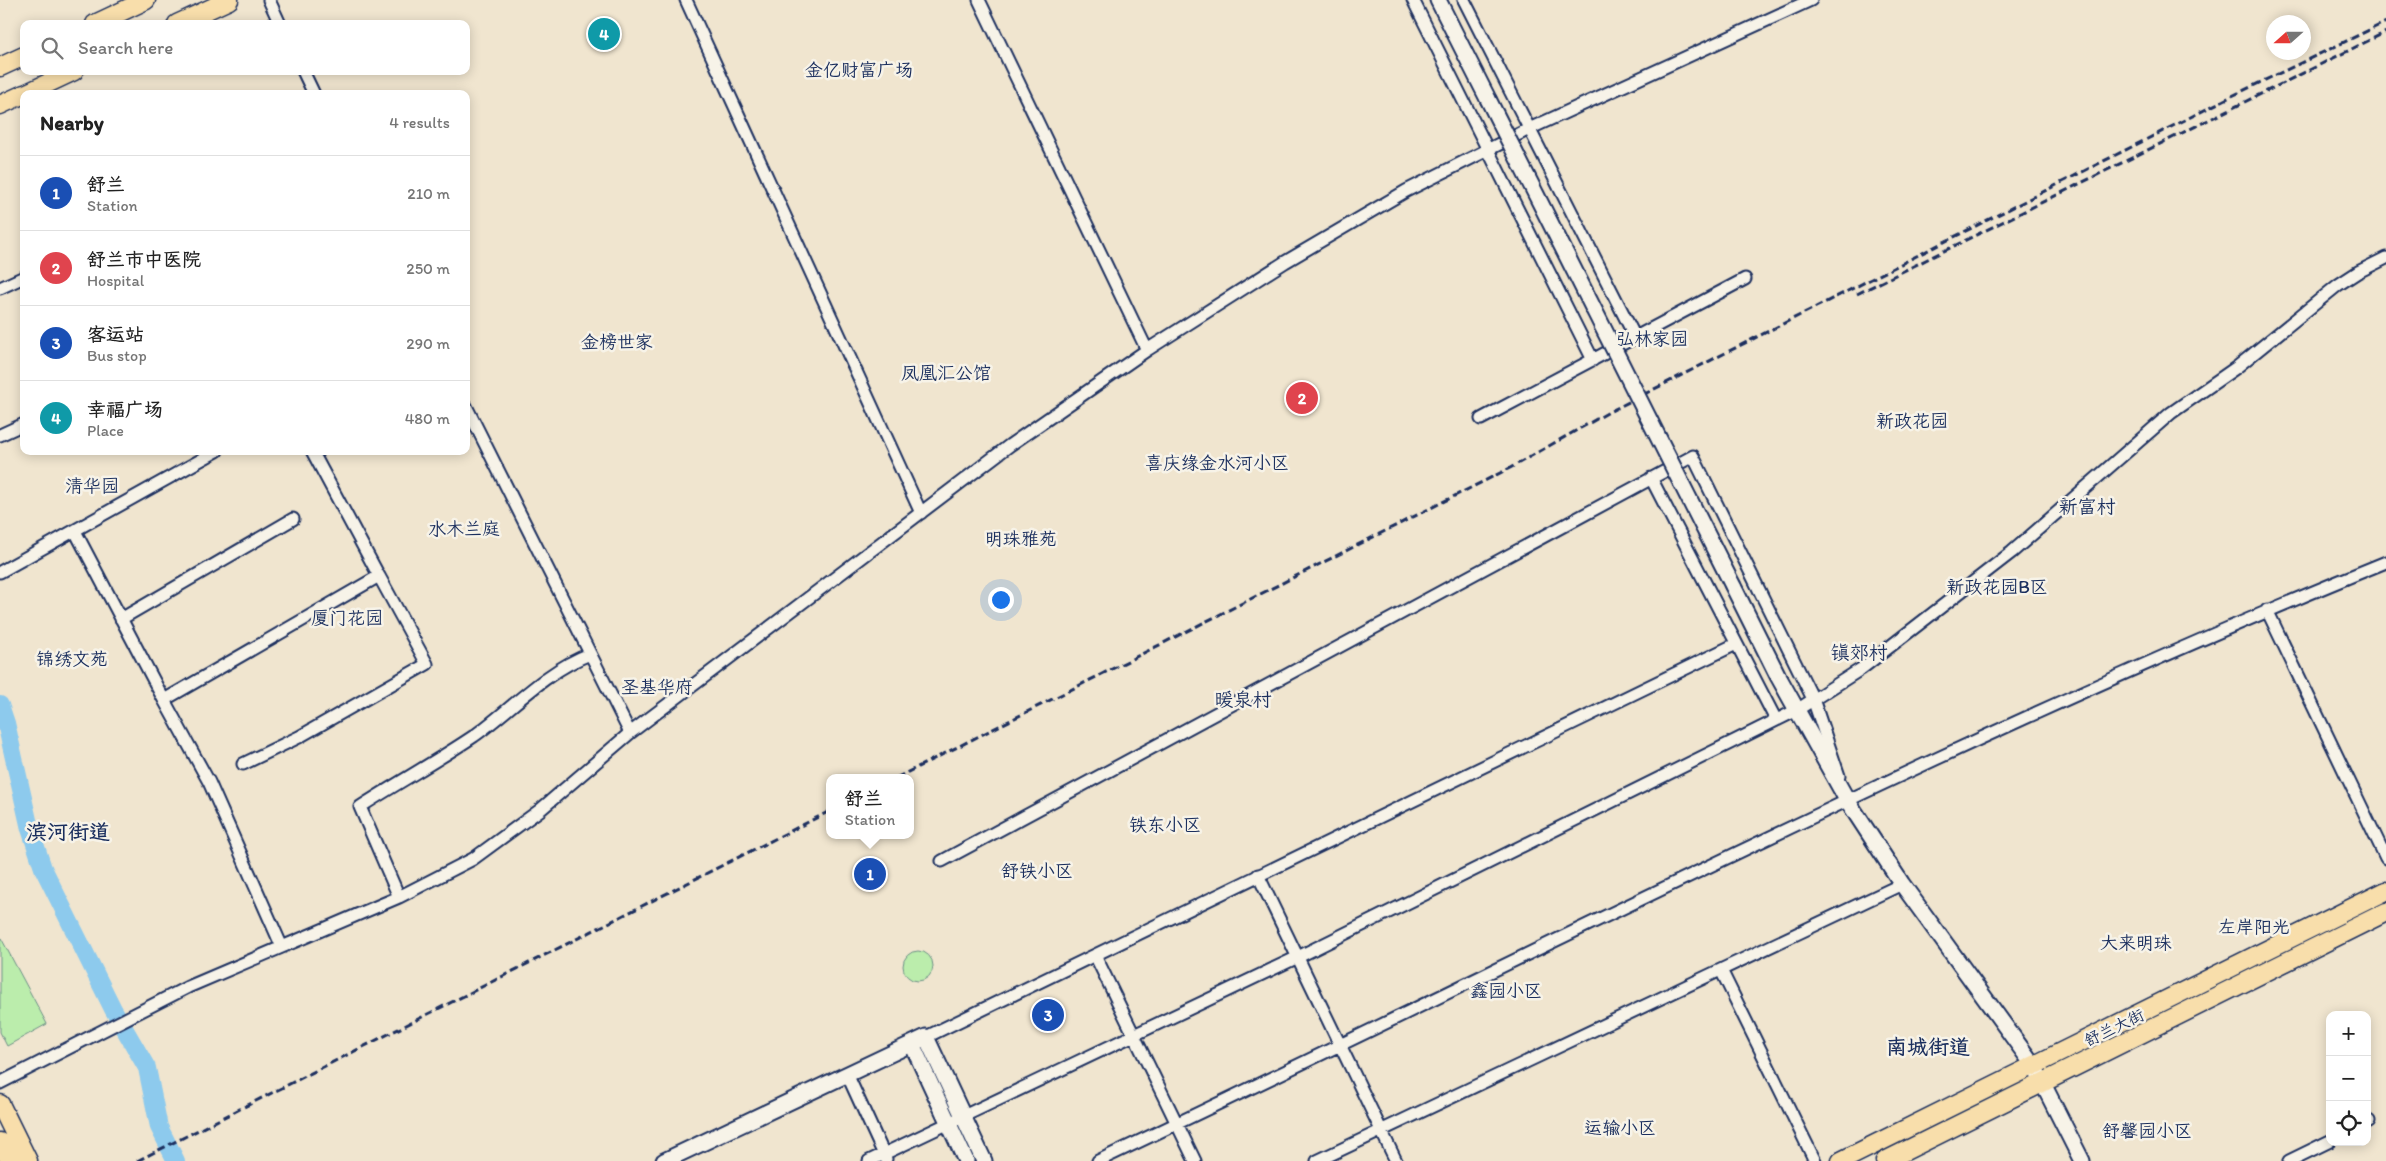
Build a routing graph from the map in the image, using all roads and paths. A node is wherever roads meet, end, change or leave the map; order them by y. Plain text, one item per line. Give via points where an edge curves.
1 (146, 0) edge
2 (229, 0) edge
3 (268, 0) edge
4 (686, 0) edge
5 (978, 0) edge
6 (1413, 0) edge
7 (1438, 0) edge
8 (1464, 0) edge
9 (1811, 0) edge
10 (103, 20) edge
11 (186, 20) edge
12 (278, 20) edge
13 (20, 58) edge
14 (0, 67) edge
15 (65, 75) edge
16 (305, 75) edge
17 (33, 90) edge
18 (312, 90) edge
19 (20, 96) edge
20 (0, 105) edge
21 (1529, 129) junction
22 (1487, 150) junction
23 (2386, 258) edge
24 (20, 279) edge
25 (1745, 279) dead end
26 (0, 288) edge
27 (1635, 337) junction
28 (1147, 350) junction
29 (1593, 360) junction
30 (470, 414) edge
31 (1482, 418) dead end
32 (20, 426) edge
33 (0, 436) edge
34 (210, 455) edge
35 (314, 455) edge
36 (1651, 478) junction
37 (921, 513) junction
38 (293, 519) dead end
39 (75, 531) junction
40 (2386, 562) edge
41 (0, 572) edge
42 (379, 576) junction
43 (2267, 610) junction
44 (121, 619) junction
45 (1736, 644) junction
46 (590, 654) junction
47 (1813, 699) junction
48 (164, 700) junction
49 (1797, 710) junction
50 (1776, 720) junction
51 (630, 733) junction
52 (243, 764) dead end
53 (1847, 800) junction
54 (2386, 858) edge
55 (942, 861) dead end
56 (1258, 875) junction
57 (1902, 884) junction
58 (2386, 891) edge
59 (399, 897) junction
60 (2386, 912) edge
61 (282, 947) junction
62 (1095, 955) junction
63 (1298, 957) junction
64 (1721, 970) junction
65 (1134, 1035) junction
66 (926, 1037) junction
67 (912, 1044) junction
68 (1341, 1046) junction
69 (2034, 1066) junction
70 (847, 1074) junction
71 (2044, 1082) junction
72 (0, 1083) edge
73 (0, 1104) edge
74 (964, 1117) junction
75 (949, 1124) junction
76 (1177, 1124) junction
77 (1381, 1130) junction
78 (0, 1142) edge
79 (2326, 1143) edge
80 (885, 1158) edge
81 (10, 1161) edge
82 (28, 1161) edge
83 (664, 1161) edge
84 (869, 1161) edge
85 (966, 1161) edge
86 (984, 1161) edge
87 (1098, 1161) edge
88 (1195, 1161) edge
89 (1317, 1161) edge
90 (1396, 1161) edge
91 (1815, 1161) edge
92 (1842, 1161) edge
93 (1885, 1161) edge
94 (2082, 1161) edge
95 (2290, 1161) edge

1 - 10 main road
2 - 11 main road
3 - 12 street
4 - 37 street
5 - 28 street
6 - 22 street
7 - 49 main road, bridge
8 - 21 street
9 - 21 street
13 - 14 main road
15 - 17 main road
16 - 18 street
19 - 20 main road
21 - 22 street
21 - 27 street
22 - 28 street via 1406,191 1285,262
22 - 29 street
23 - 47 street via 2338,285 2238,367 2171,413 2012,552 1861,669
24 - 26 street
25 - 27 street
27 - 29 street
28 - 37 street
29 - 31 street
30 - 46 street
32 - 33 street
34 - 39 street
35 - 42 street
36 - 45 street
36 - 47 street via 1693,456
36 - 55 street
37 - 51 street
38 - 44 street
39 - 41 street
39 - 44 street
40 - 43 street
42 - 48 street
42 - 52 street via 427,664 299,737
43 - 53 street
43 - 54 street
44 - 48 street
45 - 50 street
45 - 56 street
46 - 51 street
46 - 59 street via 535,687 474,735 360,807
47 - 49 street
47 - 53 street
48 - 61 street via 209,782
49 - 50 street
49 - 53 main road
50 - 63 street
51 - 59 street via 540,810 473,859
53 - 57 main road
53 - 68 street
56 - 62 street
56 - 63 street
57 - 64 street
57 - 69 main road
58 - 69 main road, 舒兰大街
59 - 61 street
60 - 71 main road, 舒兰大街
61 - 72 street via 188,987
62 - 65 street
62 - 66 street
63 - 65 street
63 - 68 street
64 - 77 street
64 - 91 street
65 - 74 street
65 - 76 street
66 - 67 main road
66 - 74 main road
67 - 70 main road
67 - 75 main road
68 - 76 street
68 - 77 street
69 - 71 main road
69 - 92 main road, 舒兰大街
70 - 80 street
70 - 83 main road
71 - 93 main road, 舒兰大街
71 - 94 main road
73 - 82 main road
74 - 75 street
74 - 86 main road
75 - 80 street
75 - 85 main road
76 - 87 street
76 - 88 street
77 - 89 street
77 - 90 street
78 - 81 main road
79 - 95 street
80 - 84 street

